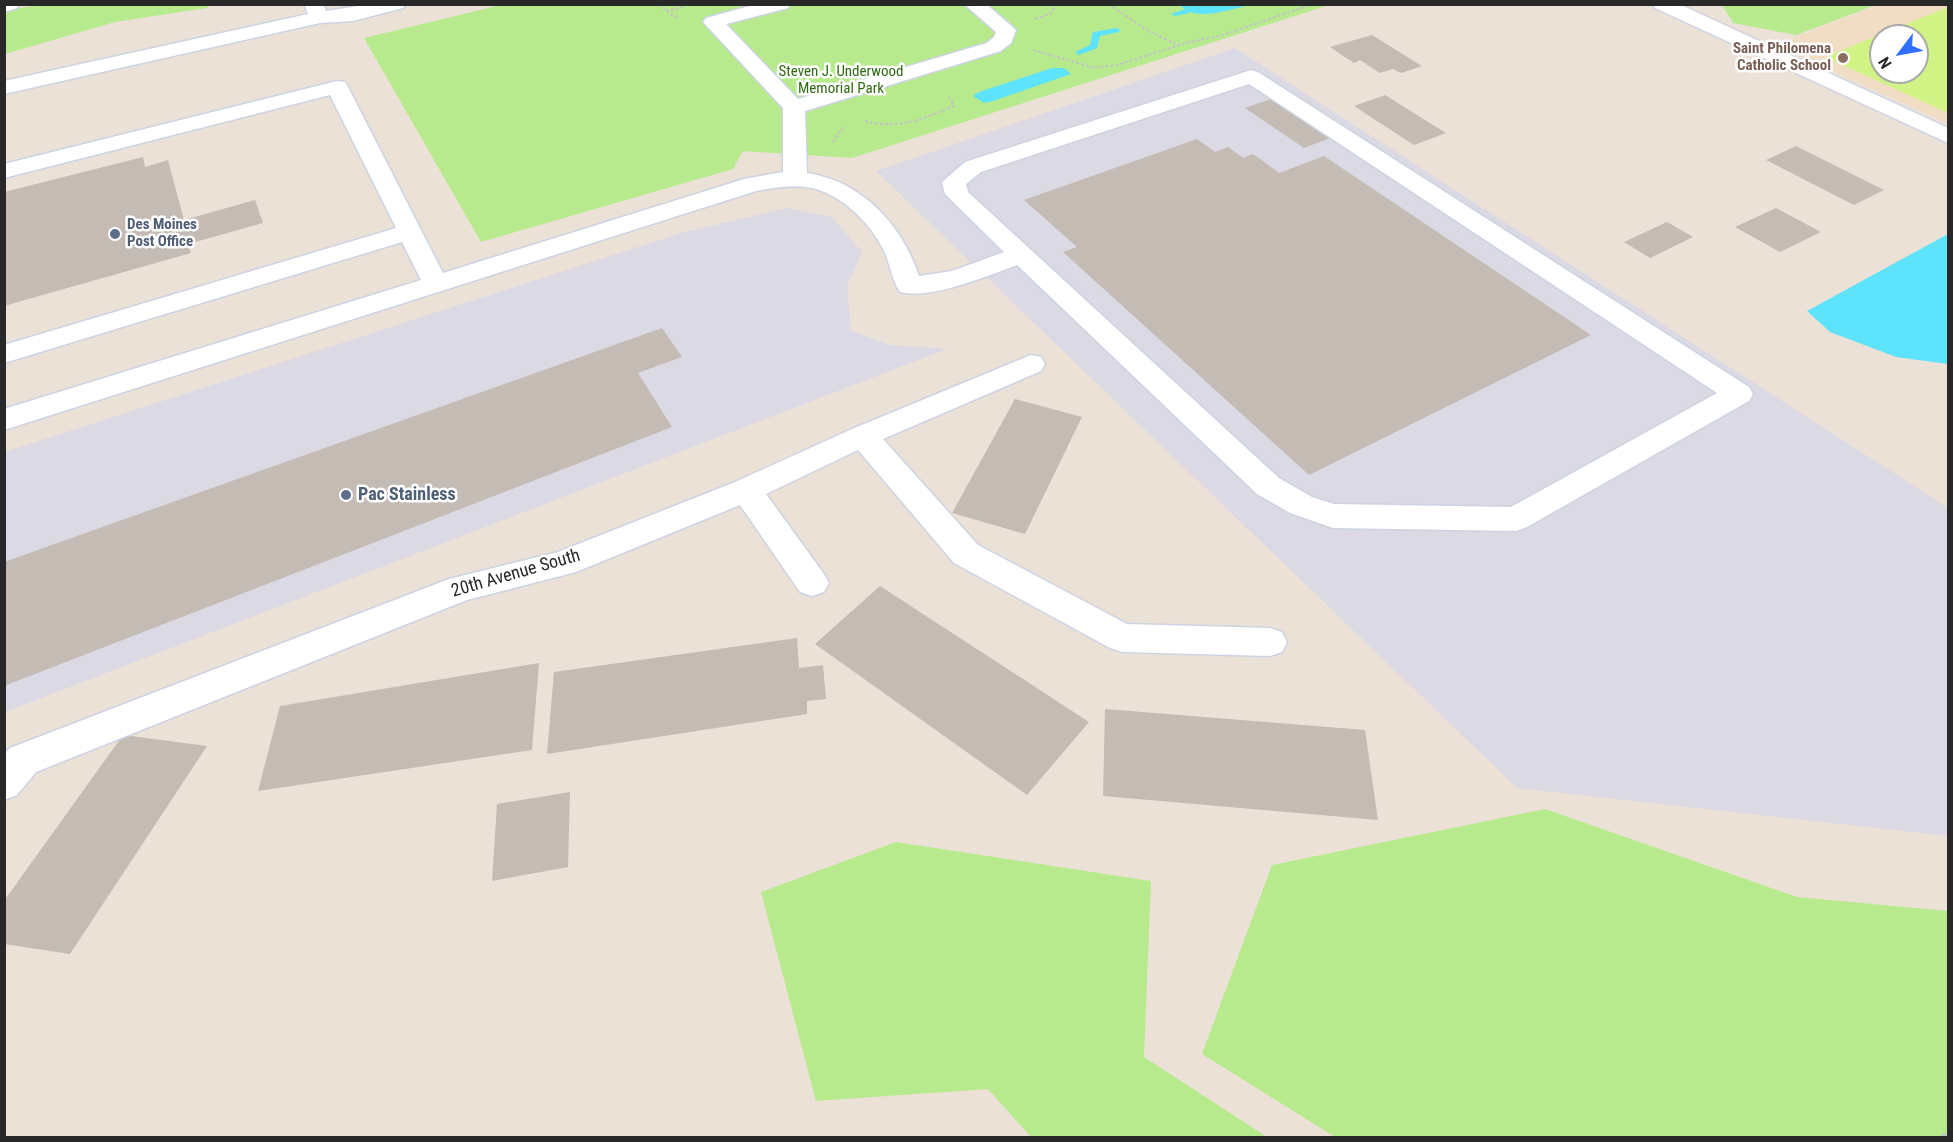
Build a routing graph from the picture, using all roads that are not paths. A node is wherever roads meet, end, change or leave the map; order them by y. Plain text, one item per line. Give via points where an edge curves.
1 (10, 4) edge
2 (396, 4) edge
3 (781, 4) edge
4 (973, 4) edge
5 (1662, 4) edge
6 (4, 6) edge
7 (317, 11) edge
8 (4, 88) edge
9 (794, 107) junction
10 (1948, 136) edge
11 (4, 171) edge
12 (795, 179) junction
13 (410, 232) junction
14 (1021, 255) junction
15 (436, 284) junction
16 (14, 351) edge
17 (1031, 364) dead end
18 (4, 420) edge
19 (863, 436) junction
20 (746, 490) junction
21 (812, 583) dead end
22 (1270, 642) dead end
23 (4, 783) edge

1 - 6 street
2 - 7 street via 353,15
3 - 9 street via 713,22
4 - 9 street via 1006,30 1004,39 994,47
5 - 10 street
7 - 8 street
9 - 12 street
11 - 13 street via 337,87
12 - 14 street via 822,184 868,212 896,250 909,286 957,278
12 - 15 street via 752,184
13 - 15 street
13 - 16 street via 313,261 270,296 66,359 42,361
14 - 14 street via 957,194 954,182 963,173 1251,76 1739,394 1516,519 1333,516 1302,505 1268,486
15 - 18 street
17 - 19 street, 20th Avenue South
19 - 20 street, 20th Avenue South
19 - 22 street via 966,554 1122,638
20 - 21 street
20 - 23 street, 20th Avenue South via 564,563 461,588 23,760

